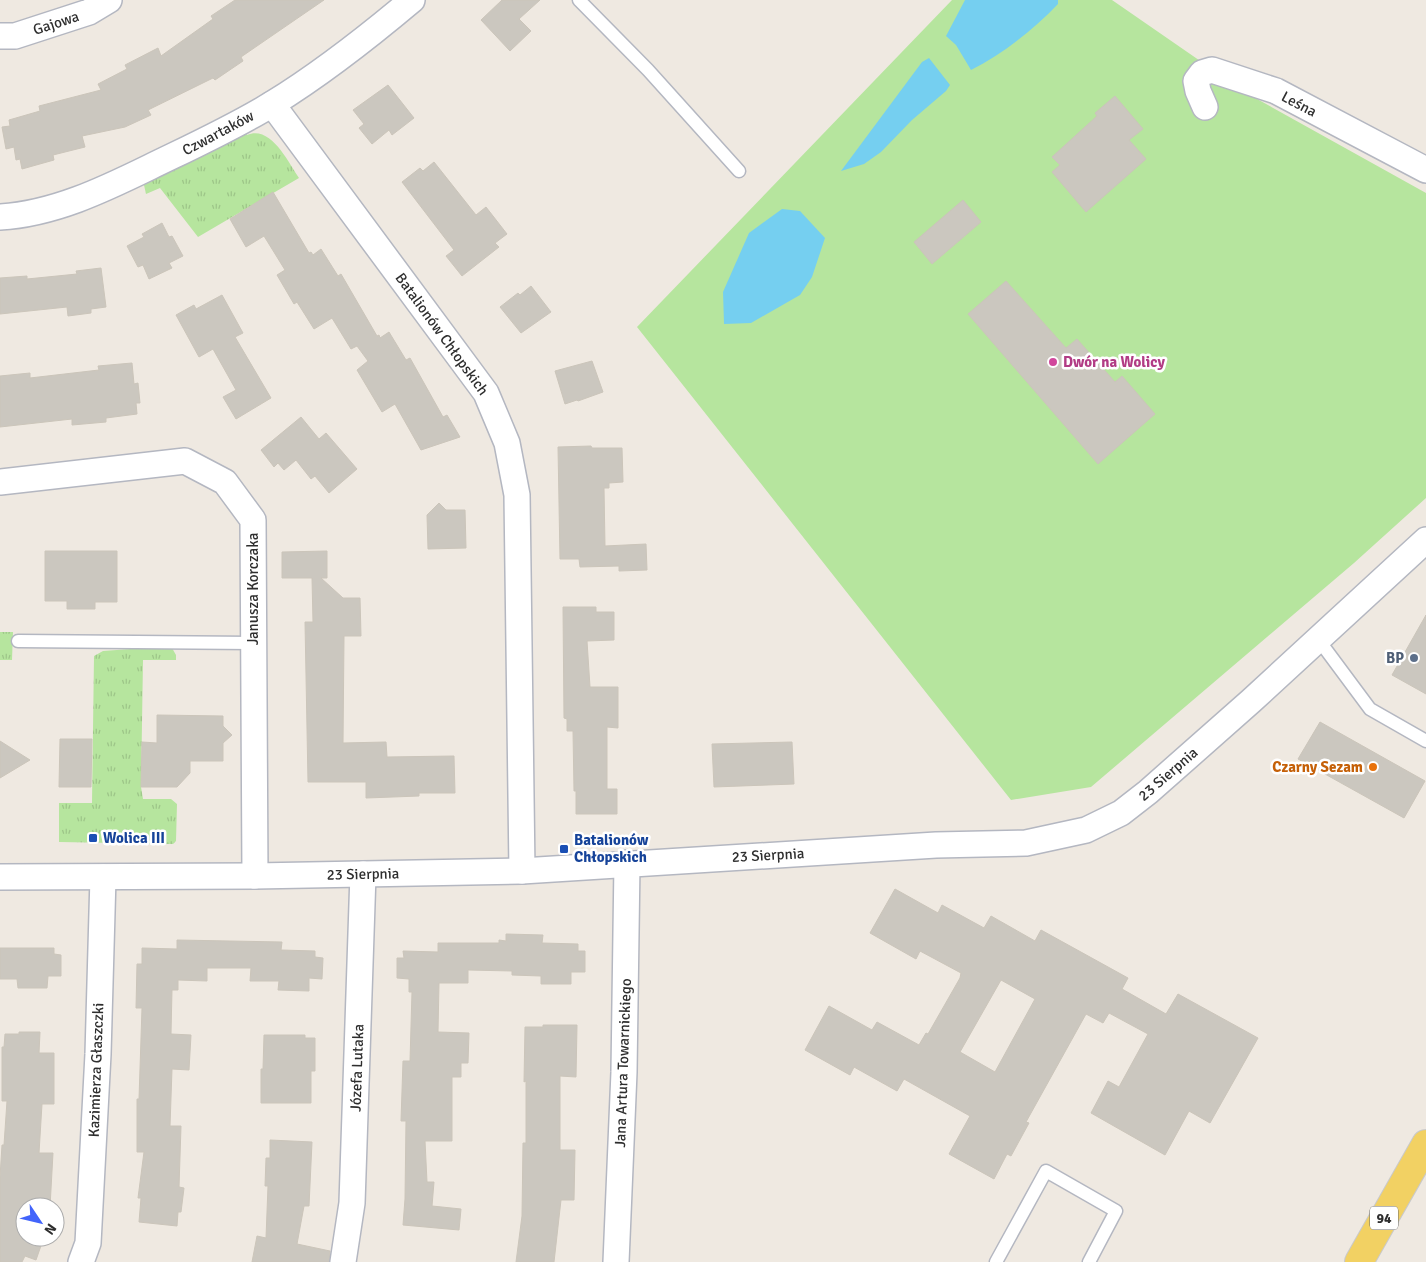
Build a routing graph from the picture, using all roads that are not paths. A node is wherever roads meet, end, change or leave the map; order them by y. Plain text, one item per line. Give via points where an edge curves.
1 (109, 0) edge
2 (412, 0) edge
3 (579, 0) edge
4 (0, 36) edge
5 (272, 104) junction
6 (1206, 107) dead end
7 (1426, 170) edge
8 (739, 171) dead end
9 (0, 217) edge
10 (0, 482) edge
11 (1426, 540) edge
12 (1318, 639) junction
13 (18, 641) dead end
14 (253, 643) junction
15 (1426, 741) edge
16 (627, 863) junction
17 (522, 871) junction
18 (363, 874) junction
19 (255, 876) junction
20 (0, 877) edge
21 (104, 877) junction
22 (1426, 1144) edge
23 (81, 1262) edge
24 (343, 1262) edge
25 (616, 1262) edge
26 (996, 1262) edge
27 (1089, 1262) edge
28 (1359, 1262) edge

1 - 4 street, Gajowa via 71,18 15,36
2 - 5 street, Czwartaków via 368,37
3 - 8 lane via 648,70
5 - 9 street, Czwartaków via 98,192 55,206
5 - 17 street, Batalionów Chłopskich via 486,393 507,443 517,495
6 - 7 street, Leśna via 1196,81 1202,72 1212,70 1276,91
10 - 14 street, Janusza Korczaka via 185,461 224,482 253,520
11 - 12 street, 23 Sierpnia
12 - 15 lane via 1370,709
12 - 16 street, 23 Sierpnia via 1148,792 1121,813 1086,830 1026,843 936,845
13 - 14 lane
14 - 19 street, Janusza Korczaka
16 - 17 street, 23 Sierpnia
16 - 25 street, Jana Artura Towarnickiego via 624,1072
17 - 18 street, 23 Sierpnia
18 - 19 street, 23 Sierpnia
18 - 24 street, Józefa Lutaka via 352,1203
19 - 21 street, 23 Sierpnia
20 - 21 street, 23 Sierpnia
21 - 23 street, Kazimierza Głaszczki via 88,1243
22 - 28 main road, 94
26 - 27 lane via 1046,1171 1116,1211

